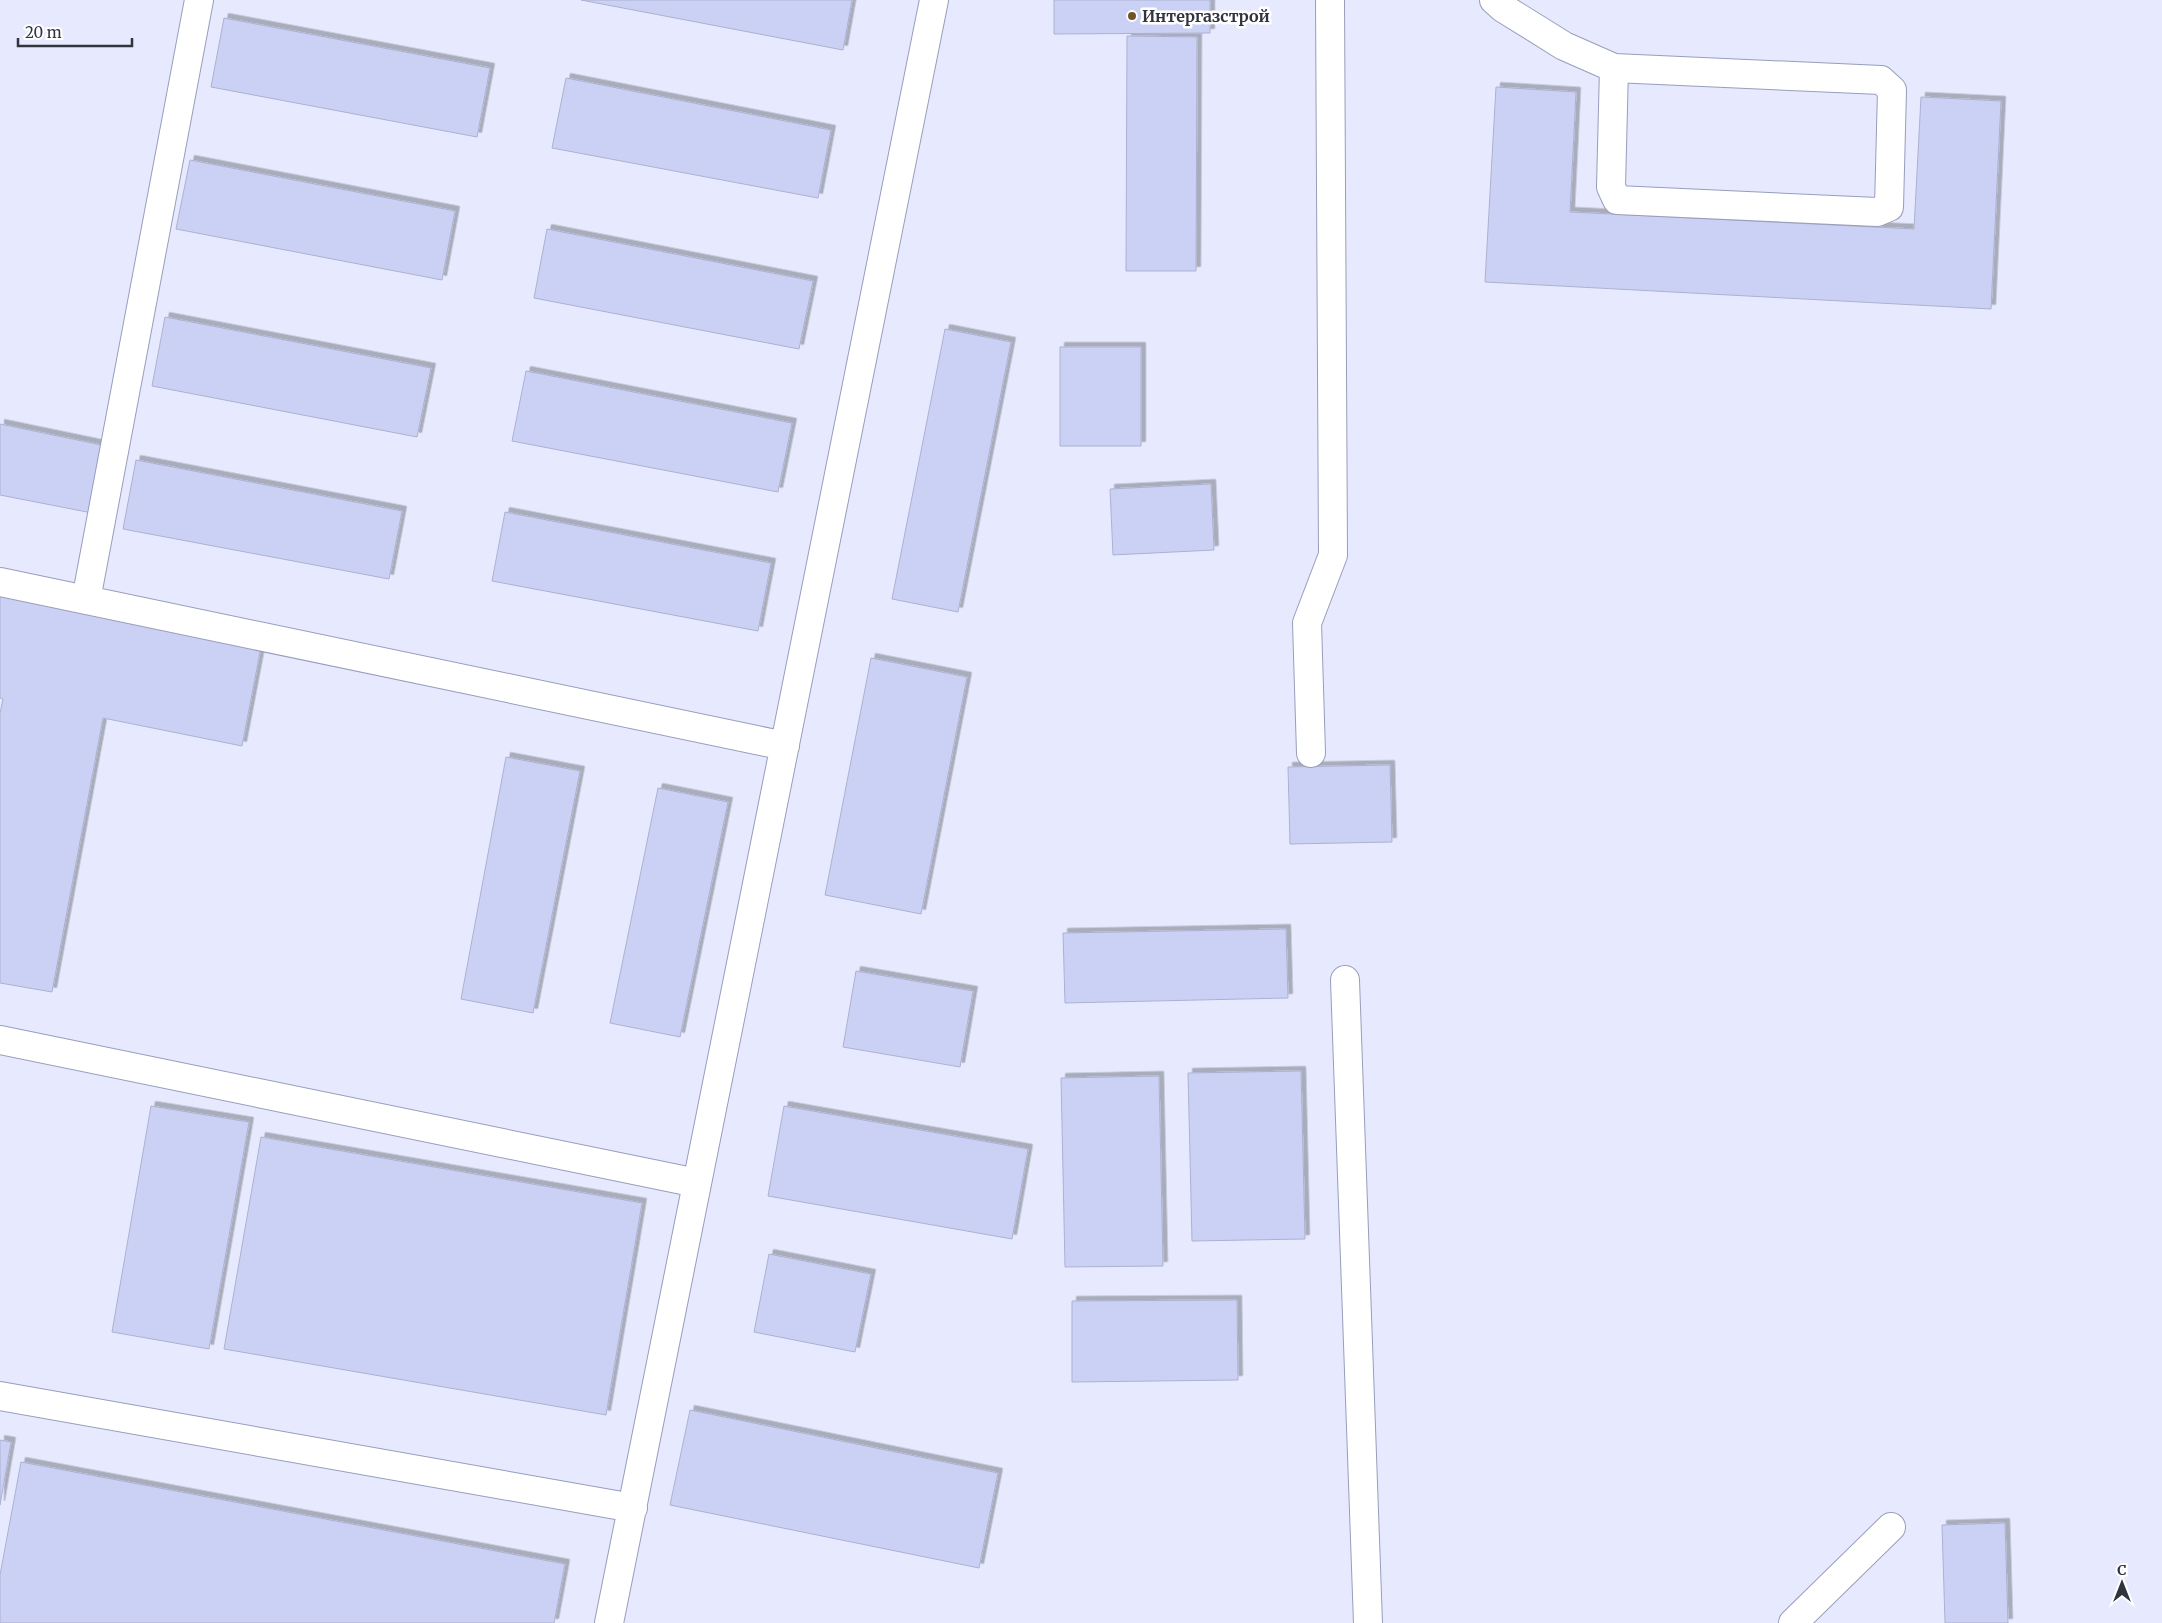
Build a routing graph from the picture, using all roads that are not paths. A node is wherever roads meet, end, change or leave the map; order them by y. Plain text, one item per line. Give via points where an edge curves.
1 (198, 0) edge
2 (934, 0) edge
3 (1330, 0) edge
4 (1494, 0) edge
5 (1614, 68) junction
6 (0, 582) edge
7 (86, 600) junction
8 (785, 746) junction
9 (1311, 752) dead end
10 (1345, 980) dead end
11 (0, 1040) edge
12 (697, 1183) junction
13 (0, 1396) edge
14 (633, 1508) junction
15 (1891, 1528) dead end
16 (609, 1623) edge
17 (1368, 1623) edge
18 (1793, 1623) edge

1 - 7 street
2 - 8 street
3 - 9 street via 1333,555 1307,623
4 - 5 street via 1564,46
5 - 5 street via 1611,187 1617,200 1877,212 1889,206 1892,90 1881,80
6 - 7 street
7 - 8 street
8 - 12 street
10 - 17 street
11 - 12 street
12 - 14 street
13 - 14 street
14 - 16 street
15 - 18 street

